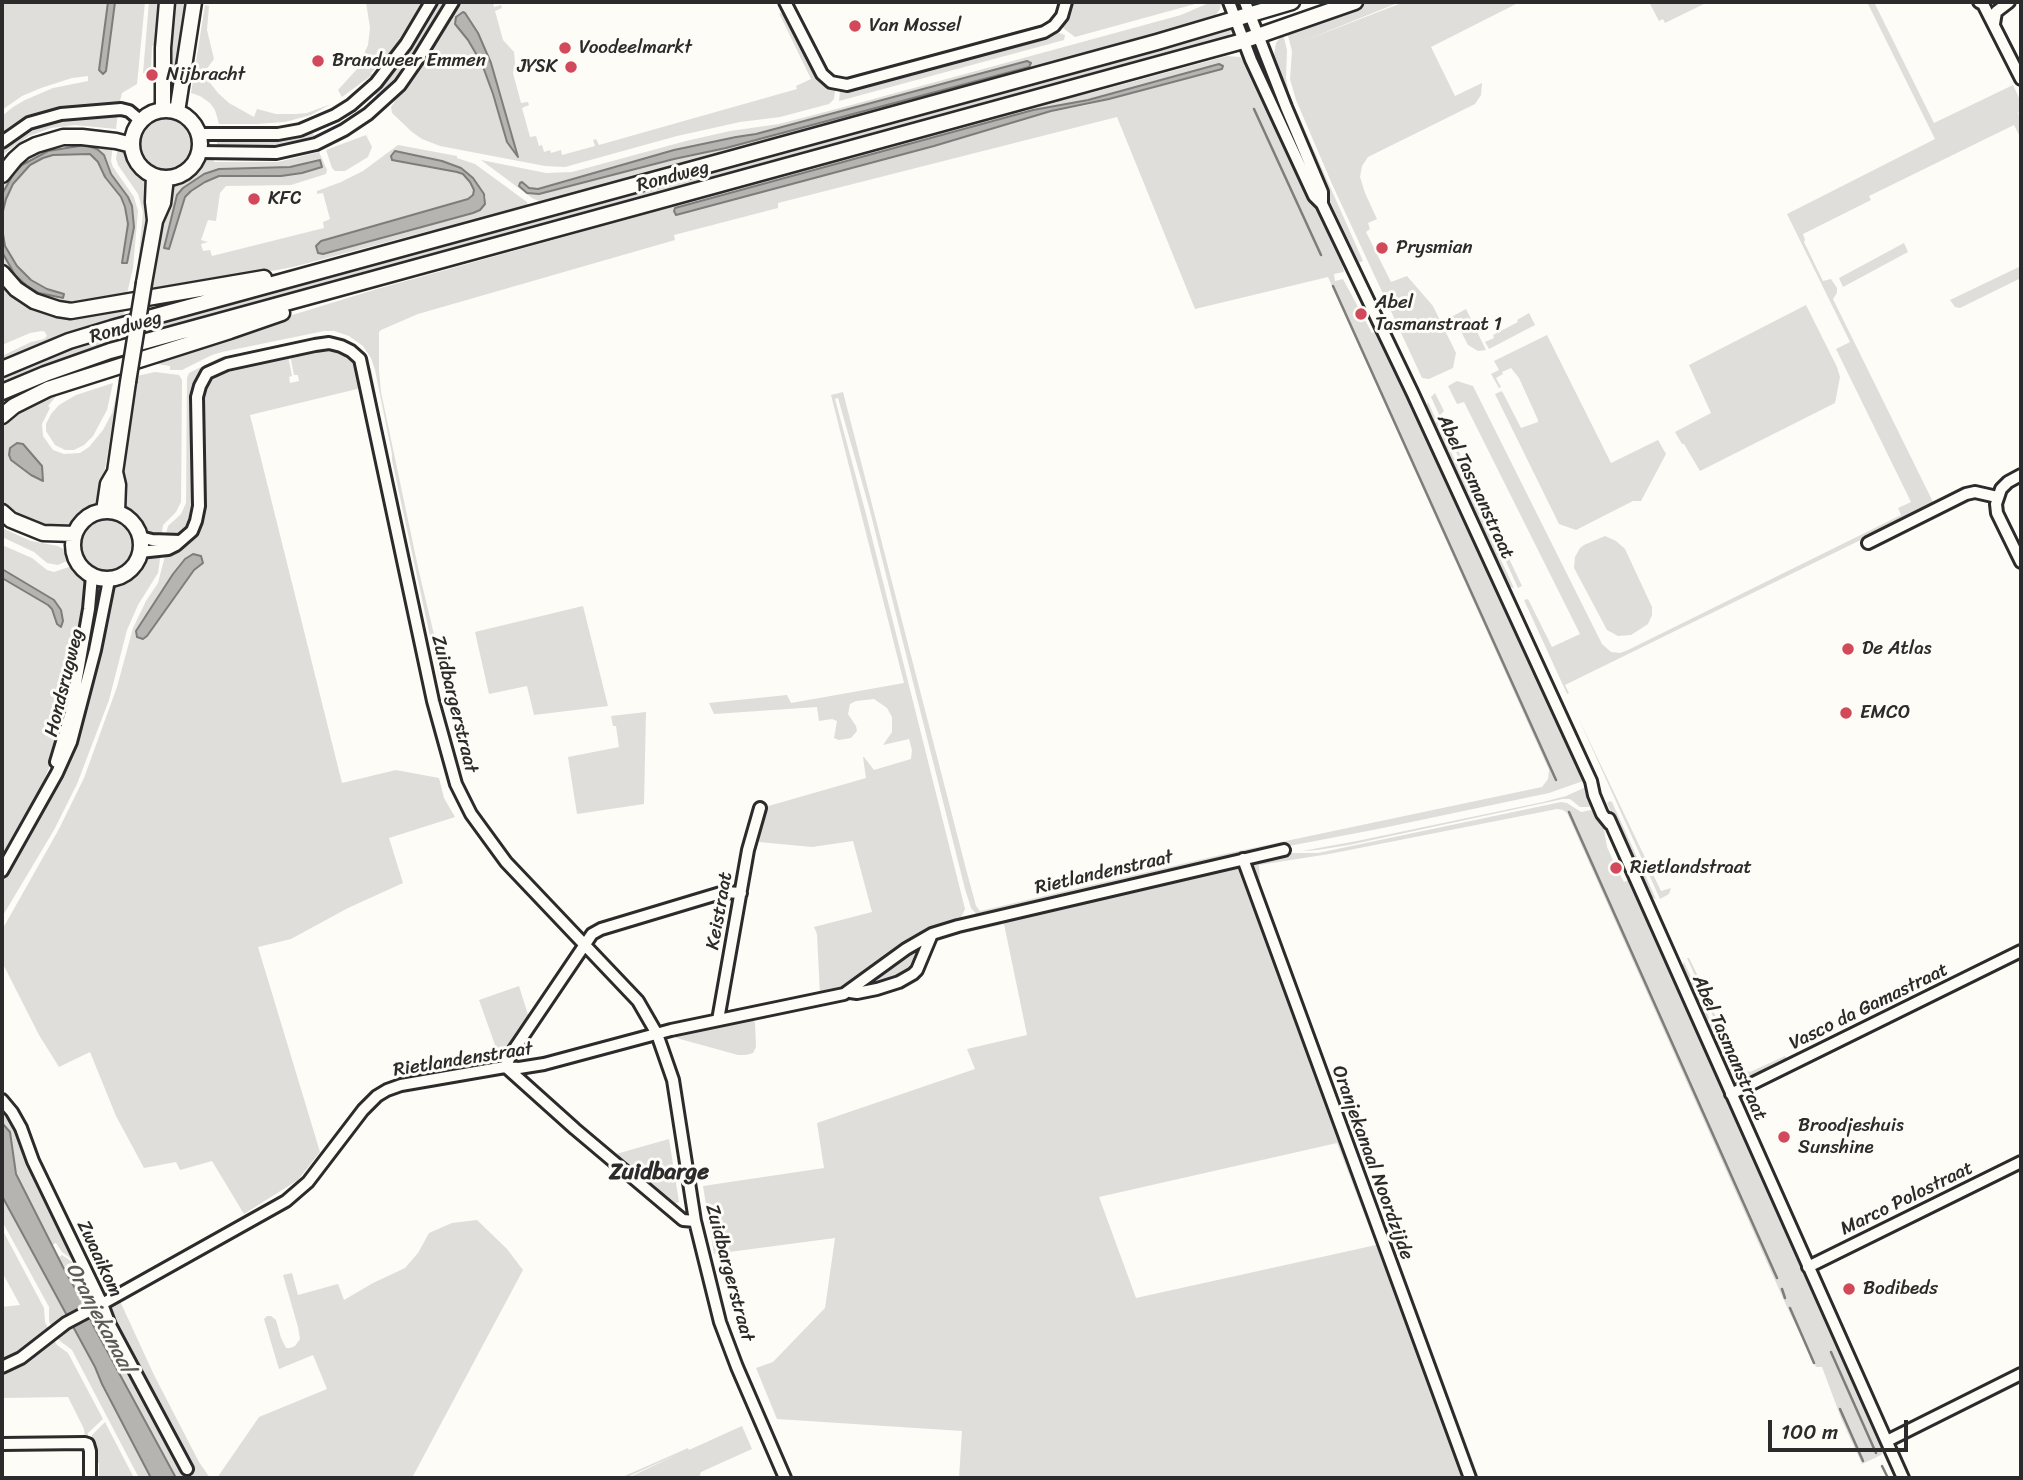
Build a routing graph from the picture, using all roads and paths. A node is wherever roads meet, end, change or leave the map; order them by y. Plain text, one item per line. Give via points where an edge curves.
1 (167, 2) edge
2 (194, 2) edge
3 (431, 2) edge
4 (453, 2) edge
5 (785, 2) edge
6 (1066, 2) edge
7 (1229, 2) edge
8 (1292, 2) edge
9 (1355, 2) edge
10 (1979, 2) edge
11 (2009, 2) edge
12 (1248, 9) edge
13 (1235, 20) junction
14 (1993, 24) junction
15 (1258, 36) junction
16 (1243, 41) junction
17 (2021, 79) edge
18 (351, 105) junction
19 (170, 111) junction
20 (361, 118) junction
21 (135, 133) junction
22 (199, 134) junction
23 (2, 142) edge
24 (200, 152) junction
25 (2, 159) edge
26 (2, 175) edge
27 (160, 177) junction
28 (1322, 204) junction
29 (326, 269) junction
30 (2, 272) edge
31 (338, 289) junction
32 (2, 369) edge
33 (2, 392) edge
34 (2, 416) edge
35 (2021, 475) edge
36 (1997, 497) junction
37 (111, 511) junction
38 (2, 512) edge
39 (2, 526) edge
40 (74, 541) junction
41 (1868, 543) dead end
42 (140, 545) junction
43 (2021, 562) edge
44 (92, 576) junction
45 (108, 580) junction
46 (46, 791) junction
47 (760, 808) dead end
48 (1284, 850) dead end
49 (1243, 859) junction
50 (2, 871) edge
51 (741, 893) junction
52 (932, 934) junction
53 (584, 944) junction
54 (2021, 951) edge
55 (850, 992) junction
56 (718, 1020) junction
57 (657, 1034) junction
58 (505, 1067) junction
59 (1731, 1094) junction
60 (2, 1100) edge
61 (2021, 1163) edge
62 (695, 1221) junction
63 (1808, 1267) junction
64 (102, 1304) junction
65 (2, 1367) edge
66 (2021, 1374) edge
67 (1886, 1441) junction
68 (2, 1444) edge
69 (187, 1469) dead end
70 (90, 1478) edge
71 (785, 1478) edge
72 (1469, 1478) edge
73 (1903, 1478) edge

1 - 19 main road via 164,39
2 - 19 main road
3 - 18 street via 392,63
4 - 20 street via 400,85
5 - 6 street via 822,74 831,82 847,85 1044,32 1062,16
7 - 13 street, Abel Tasmanstraat
8 - 12 main road, Rondweg
9 - 15 main road, Rondweg
10 - 14 street
11 - 14 street via 1996,12
12 - 13 main road, Rondweg
12 - 15 street, Abel Tasmanstraat
13 - 16 street, Abel Tasmanstraat
13 - 29 main road, Rondweg
14 - 17 street
15 - 16 main road, Rondweg
15 - 28 street, Abel Tasmanstraat via 1322,192
16 - 28 street, Abel Tasmanstraat via 1314,196
16 - 31 main road, Rondweg
18 - 20 street
18 - 22 street via 300,130
19 - 21 main road via 147,116
19 - 22 main road via 187,117
20 - 24 street via 302,148
21 - 23 street via 129,111 121,109 61,114 29,123
21 - 25 main road via 86,128 46,132
21 - 26 main road via 116,141 82,136 36,145
21 - 27 main road via 138,164
22 - 24 main road
24 - 27 main road via 184,174
27 - 37 main road, bridge
28 - 59 street, Abel Tasmanstraat
29 - 30 main road via 71,311 34,301
29 - 32 main road, Rondweg via 69,341
31 - 33 main road, Rondweg via 110,351
31 - 34 main road via 242,327 48,389
35 - 36 street via 2008,482
36 - 41 street via 1975,492 1966,495
36 - 43 street via 1997,513
37 - 40 main road via 86,518
37 - 42 main road via 133,523
38 - 40 main road via 11,520
39 - 40 main road via 64,545
40 - 44 main road via 79,564
42 - 45 main road via 130,570
42 - 53 street, Zuidbargerstraat via 168,549 192,531 198,513 197,397 207,373 227,364 329,343 360,359 433,701 456,784 471,814 506,862
44 - 45 main road
44 - 46 street, Hondsrugweg via 71,712
45 - 46 street, Hondsrugweg via 76,728
46 - 50 street, Hondsrugweg
47 - 51 street, Keistraat
48 - 49 street, Rietlandenstraat
49 - 52 street, Rietlandenstraat
49 - 72 street, Oranjekanaal Noordzijde
51 - 53 street via 724,892 601,929
51 - 56 street, Keistraat
52 - 55 street, Rietlandenstraat
52 - 55 street, Rietlandenstraat via 913,974 877,989
53 - 57 street, Zuidbargerstraat via 638,1001
53 - 58 street
54 - 59 street, Vasco da Gamastraat
55 - 56 street, Rietlandenstraat
56 - 57 street, Rietlandenstraat
57 - 58 street, Rietlandenstraat via 544,1064
57 - 62 street, Zuidbargerstraat via 673,1080
58 - 62 street via 683,1220
58 - 64 street, Rietlandenstraat via 401,1085 377,1096 308,1182 286,1201
59 - 63 street, Abel Tasmanstraat
60 - 64 street, Zwaaikom via 21,1128
61 - 63 street, Marco Polostraat
62 - 71 street, Zuidbargerstraat via 720,1322
63 - 67 street, Abel Tasmanstraat
64 - 65 street, Rietlandenstraat
64 - 69 street, Zwaaikom
66 - 67 street
67 - 73 street, Abel Tasmanstraat
68 - 70 street via 88,1444

